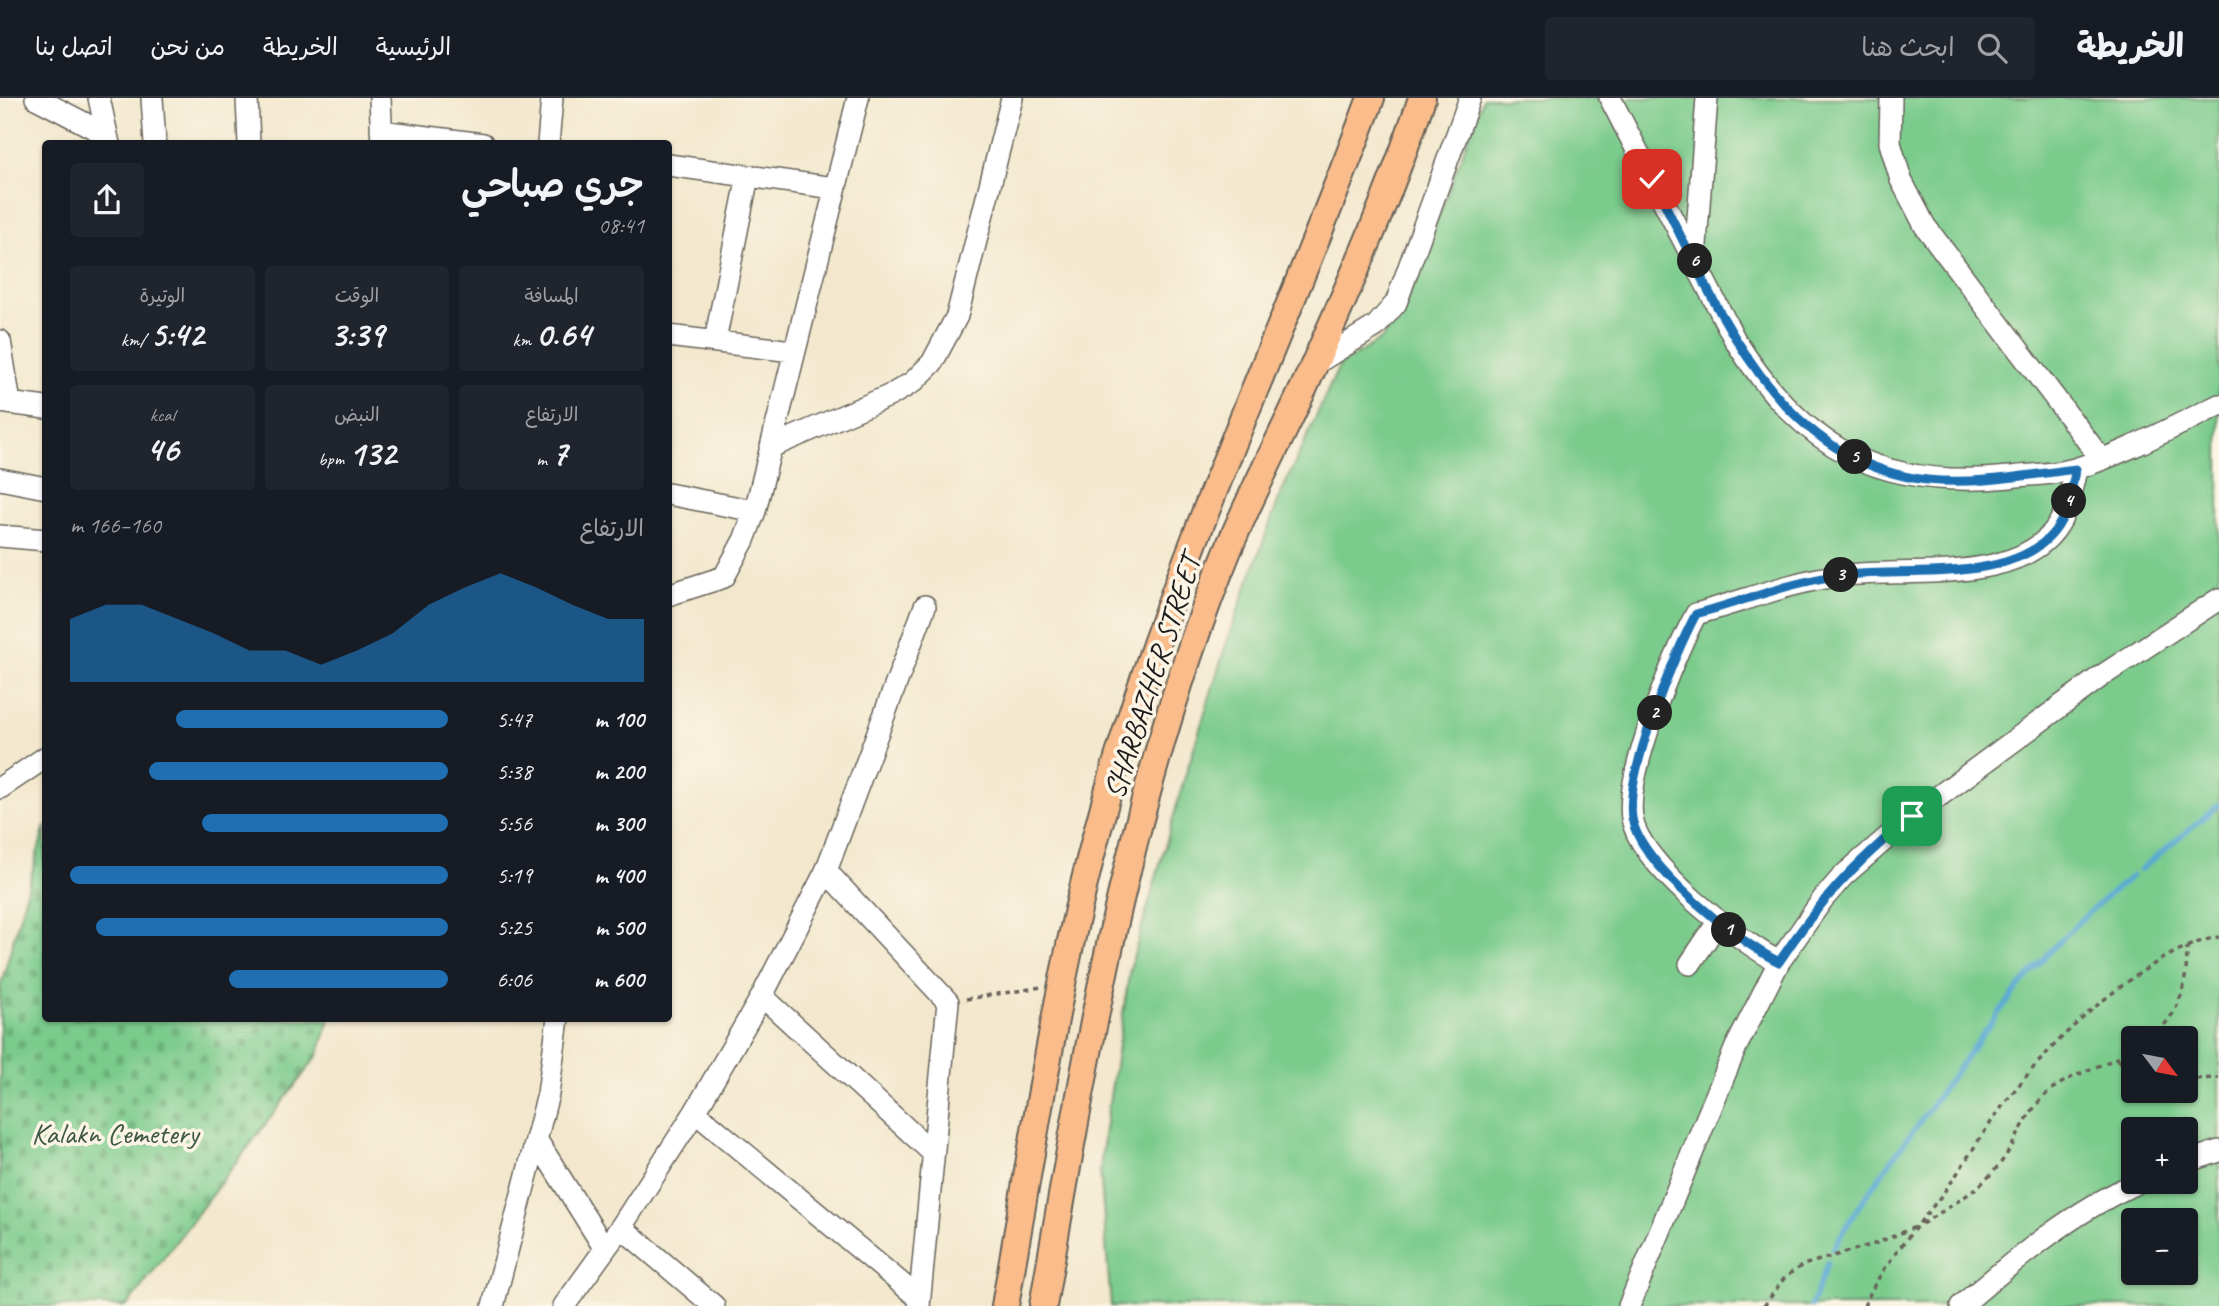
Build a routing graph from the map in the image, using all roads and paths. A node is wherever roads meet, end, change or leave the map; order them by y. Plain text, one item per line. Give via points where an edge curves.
1 (36, 98) edge
2 (99, 98) edge
3 (152, 98) edge
4 (247, 98) edge
5 (380, 98) edge
6 (552, 98) edge
7 (858, 98) edge
8 (1012, 98) edge
9 (1371, 98) edge
10 (1422, 98) edge
11 (1470, 98) edge
12 (1610, 98) edge
13 (1707, 98) edge
14 (1891, 98) edge
15 (382, 137) edge
16 (108, 139) edge
17 (155, 140) edge
18 (248, 140) edge
19 (425, 140) edge
20 (548, 140) edge
21 (672, 166) edge
22 (748, 176) junction
23 (834, 188) junction
24 (1695, 260) junction
25 (672, 336) edge
26 (0, 341) edge
27 (715, 341) junction
28 (792, 351) junction
29 (1315, 364) junction
30 (5, 402) edge
31 (2219, 405) edge
32 (42, 407) edge
33 (771, 447) junction
34 (2101, 459) junction
35 (2076, 469) junction
36 (0, 479) edge
37 (42, 487) edge
38 (672, 495) edge
39 (755, 511) junction
40 (3, 538) edge
41 (42, 540) edge
42 (672, 593) edge
43 (2219, 599) edge
44 (925, 606) dead end
45 (1145, 679) junction
46 (1179, 690) junction
47 (42, 761) edge
48 (0, 788) edge
49 (826, 871) junction
50 (1718, 922) junction
51 (2219, 937) edge
52 (2187, 947) junction
53 (1779, 962) junction
54 (1690, 964) dead end
55 (1061, 984) junction
56 (762, 996) junction
57 (948, 1002) junction
58 (557, 1022) edge
59 (2163, 1026) edge
60 (2121, 1056) edge
61 (2116, 1059) junction
62 (2121, 1062) edge
63 (2219, 1077) edge
64 (2198, 1078) edge
65 (695, 1112) junction
66 (536, 1139) junction
67 (2219, 1151) edge
68 (933, 1153) junction
69 (2198, 1158) edge
70 (2121, 1191) edge
71 (621, 1227) junction
72 (1917, 1227) junction
73 (605, 1249) junction
74 (572, 1303) edge
75 (919, 1303) edge
76 (493, 1306) edge
77 (715, 1306) edge
78 (1005, 1306) edge
79 (1043, 1306) edge
80 (1629, 1306) edge
81 (1764, 1306) edge
82 (1864, 1306) edge
83 (1961, 1306) edge

1 - 16 street
2 - 16 street
3 - 17 street
4 - 18 street
5 - 15 street
6 - 20 street
7 - 23 street
8 - 33 street via 957,316 932,363 891,395
9 - 45 main road, SHARBAZHER STREET via 1191,547
10 - 29 main road, SHARBAZHER STREET
11 - 29 street via 1396,303 1376,326
12 - 24 street
13 - 24 street
14 - 34 street via 1890,143 1900,180 1925,226
15 - 19 street
21 - 22 street
22 - 23 street
22 - 27 street
23 - 28 street
24 - 35 street via 1757,375 1811,429 1847,453 1888,472 1926,480 1966,481
25 - 27 street
26 - 30 street
27 - 28 street
28 - 33 street
29 - 46 main road, SHARBAZHER STREET via 1228,550
30 - 32 street
31 - 34 street
33 - 39 street
34 - 35 street
35 - 50 street via 2060,522 2049,537 2022,557 1966,569 1836,576 1696,614 1655,713 1633,792 1632,818 1654,858
36 - 37 street
38 - 39 street
39 - 42 street via 724,578
40 - 41 street
43 - 53 street via 2100,677 1884,839 1823,899
44 - 49 street
45 - 46 main road
45 - 55 main road, SHARBAZHER STREET via 1123,740
46 - 79 main road, SHARBAZHER STREET via 1121,889
47 - 48 street
49 - 56 street
49 - 57 street
50 - 53 street
50 - 54 street
51 - 52 path
52 - 59 path via 2187,975 2179,1004
52 - 72 path via 2128,982 2058,1041 1993,1119
53 - 80 street via 1736,1047
55 - 57 path
55 - 78 main road, SHARBAZHER STREET
56 - 65 street
56 - 68 street
57 - 68 street
58 - 66 street via 548,1094
60 - 61 path
61 - 62 path
61 - 72 path via 2051,1090 1990,1175 1967,1196
63 - 64 path
65 - 71 street
65 - 75 street
66 - 73 street
66 - 76 street
67 - 69 street
68 - 75 street
70 - 83 street via 2044,1237
71 - 73 street
71 - 77 street
72 - 81 path via 1803,1265 1785,1278
72 - 82 path
73 - 74 street

